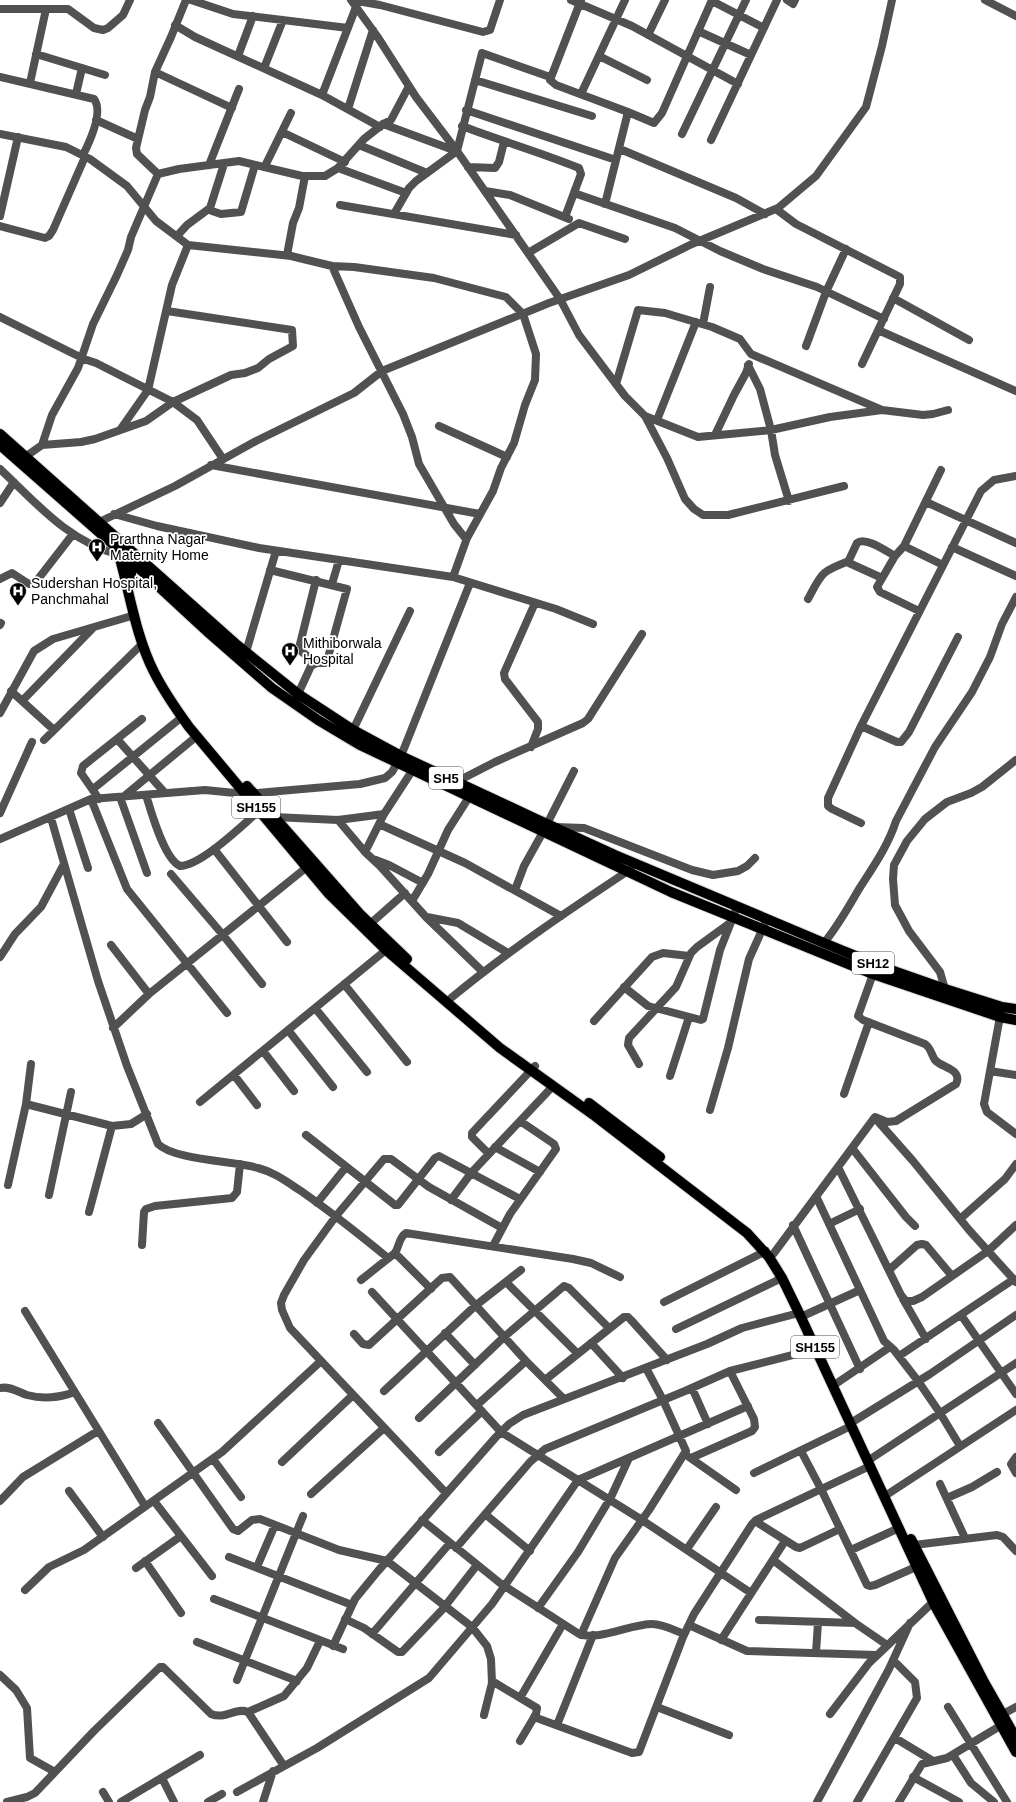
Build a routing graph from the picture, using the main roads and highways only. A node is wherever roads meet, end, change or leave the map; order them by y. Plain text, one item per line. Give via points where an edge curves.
1 (0, 434) edge
2 (0, 445) edge
3 (95, 524) junction
4 (118, 547) junction
5 (131, 557) junction
6 (399, 759) junction
7 (249, 794) junction
8 (548, 828) junction
9 (601, 848) joint
10 (1016, 1009) edge
11 (1016, 1020) edge
12 (475, 1023) junction
13 (534, 1068) junction
14 (770, 1252) junction
15 (802, 1314) junction
16 (810, 1331) junction
17 (853, 1424) junction
18 (871, 1462) junction
19 (1003, 1721) junction
20 (1016, 1738) edge
21 (1016, 1752) edge

1 - 3 main road
2 - 3 main road
3 - 4 main road
4 - 5 main road
4 - 7 main road, SH155 via 143,643 154,672 182,717
5 - 6 main road, SH5 via 298,694
5 - 6 main road via 210,634 272,688 360,745
5 - 7 main road, SH155 via 130,576 153,655 163,677 180,704
6 - 8 main road, SH5 via 456,782
6 - 8 main road via 412,770 469,797
7 - 12 main road, SH155 via 274,817 326,878 370,924
7 - 12 main road, SH155 via 259,811 330,894 386,950
8 - 9 main road, SH5
8 - 11 main road via 576,847 732,920 873,974 1000,1017
9 - 10 main road, SH12 via 885,968 1002,1007
12 - 13 main road, SH155
13 - 14 main road, SH155 via 553,1086
13 - 14 main road, SH155 via 643,1143 753,1232
14 - 15 main road, SH155
14 - 15 main road, SH155 via 782,1266
15 - 16 main road, SH155
16 - 17 main road, SH155 via 837,1383
16 - 17 main road, SH155 via 816,1349
17 - 18 main road, SH155
18 - 19 main road, SH155
18 - 19 main road, SH155 via 933,1602
19 - 20 main road, SH155
19 - 21 main road, SH155

